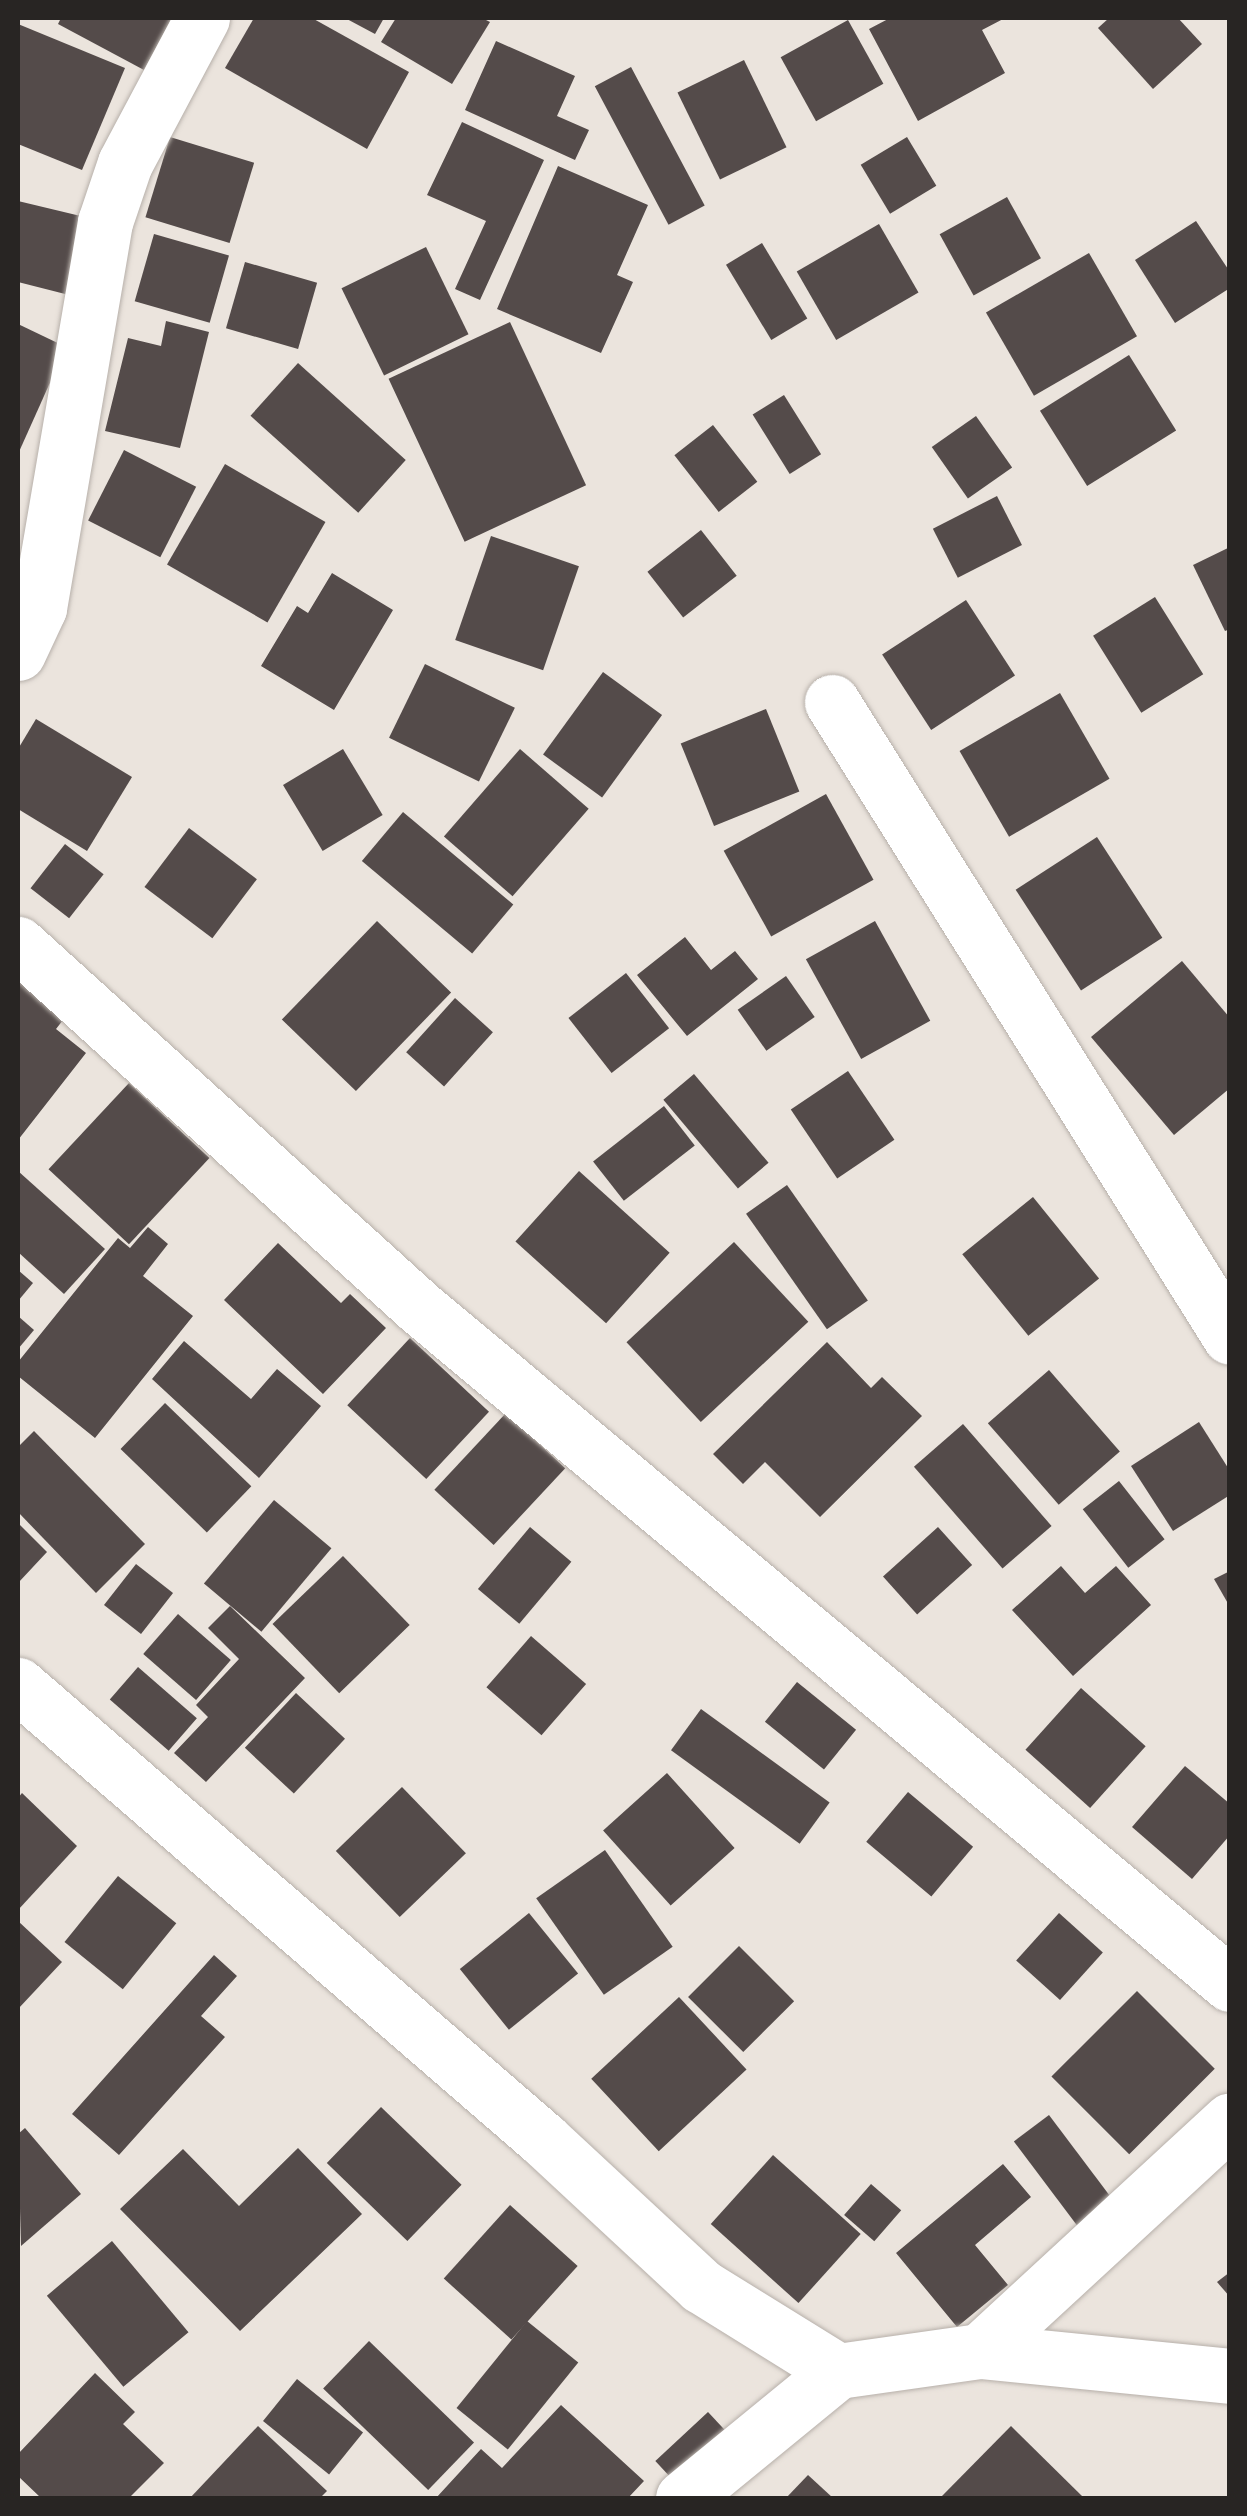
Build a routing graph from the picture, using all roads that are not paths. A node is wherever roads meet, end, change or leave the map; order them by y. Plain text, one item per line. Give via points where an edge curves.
1 (202, 18) edge
2 (18, 653) edge
3 (832, 702) dead end
4 (18, 944) edge
5 (1230, 1337) edge
6 (25, 1710) edge
7 (1230, 1984) edge
8 (1230, 2120) edge
9 (980, 2351) junction
10 (838, 2371) junction
11 (1230, 2376) edge
12 (683, 2498) edge

1 - 2 street via 125,163 105,222 46,570
3 - 5 street
4 - 7 street via 420,1308
6 - 10 street via 544,2140 701,2286
8 - 9 street
9 - 10 street
9 - 11 street
10 - 12 street

